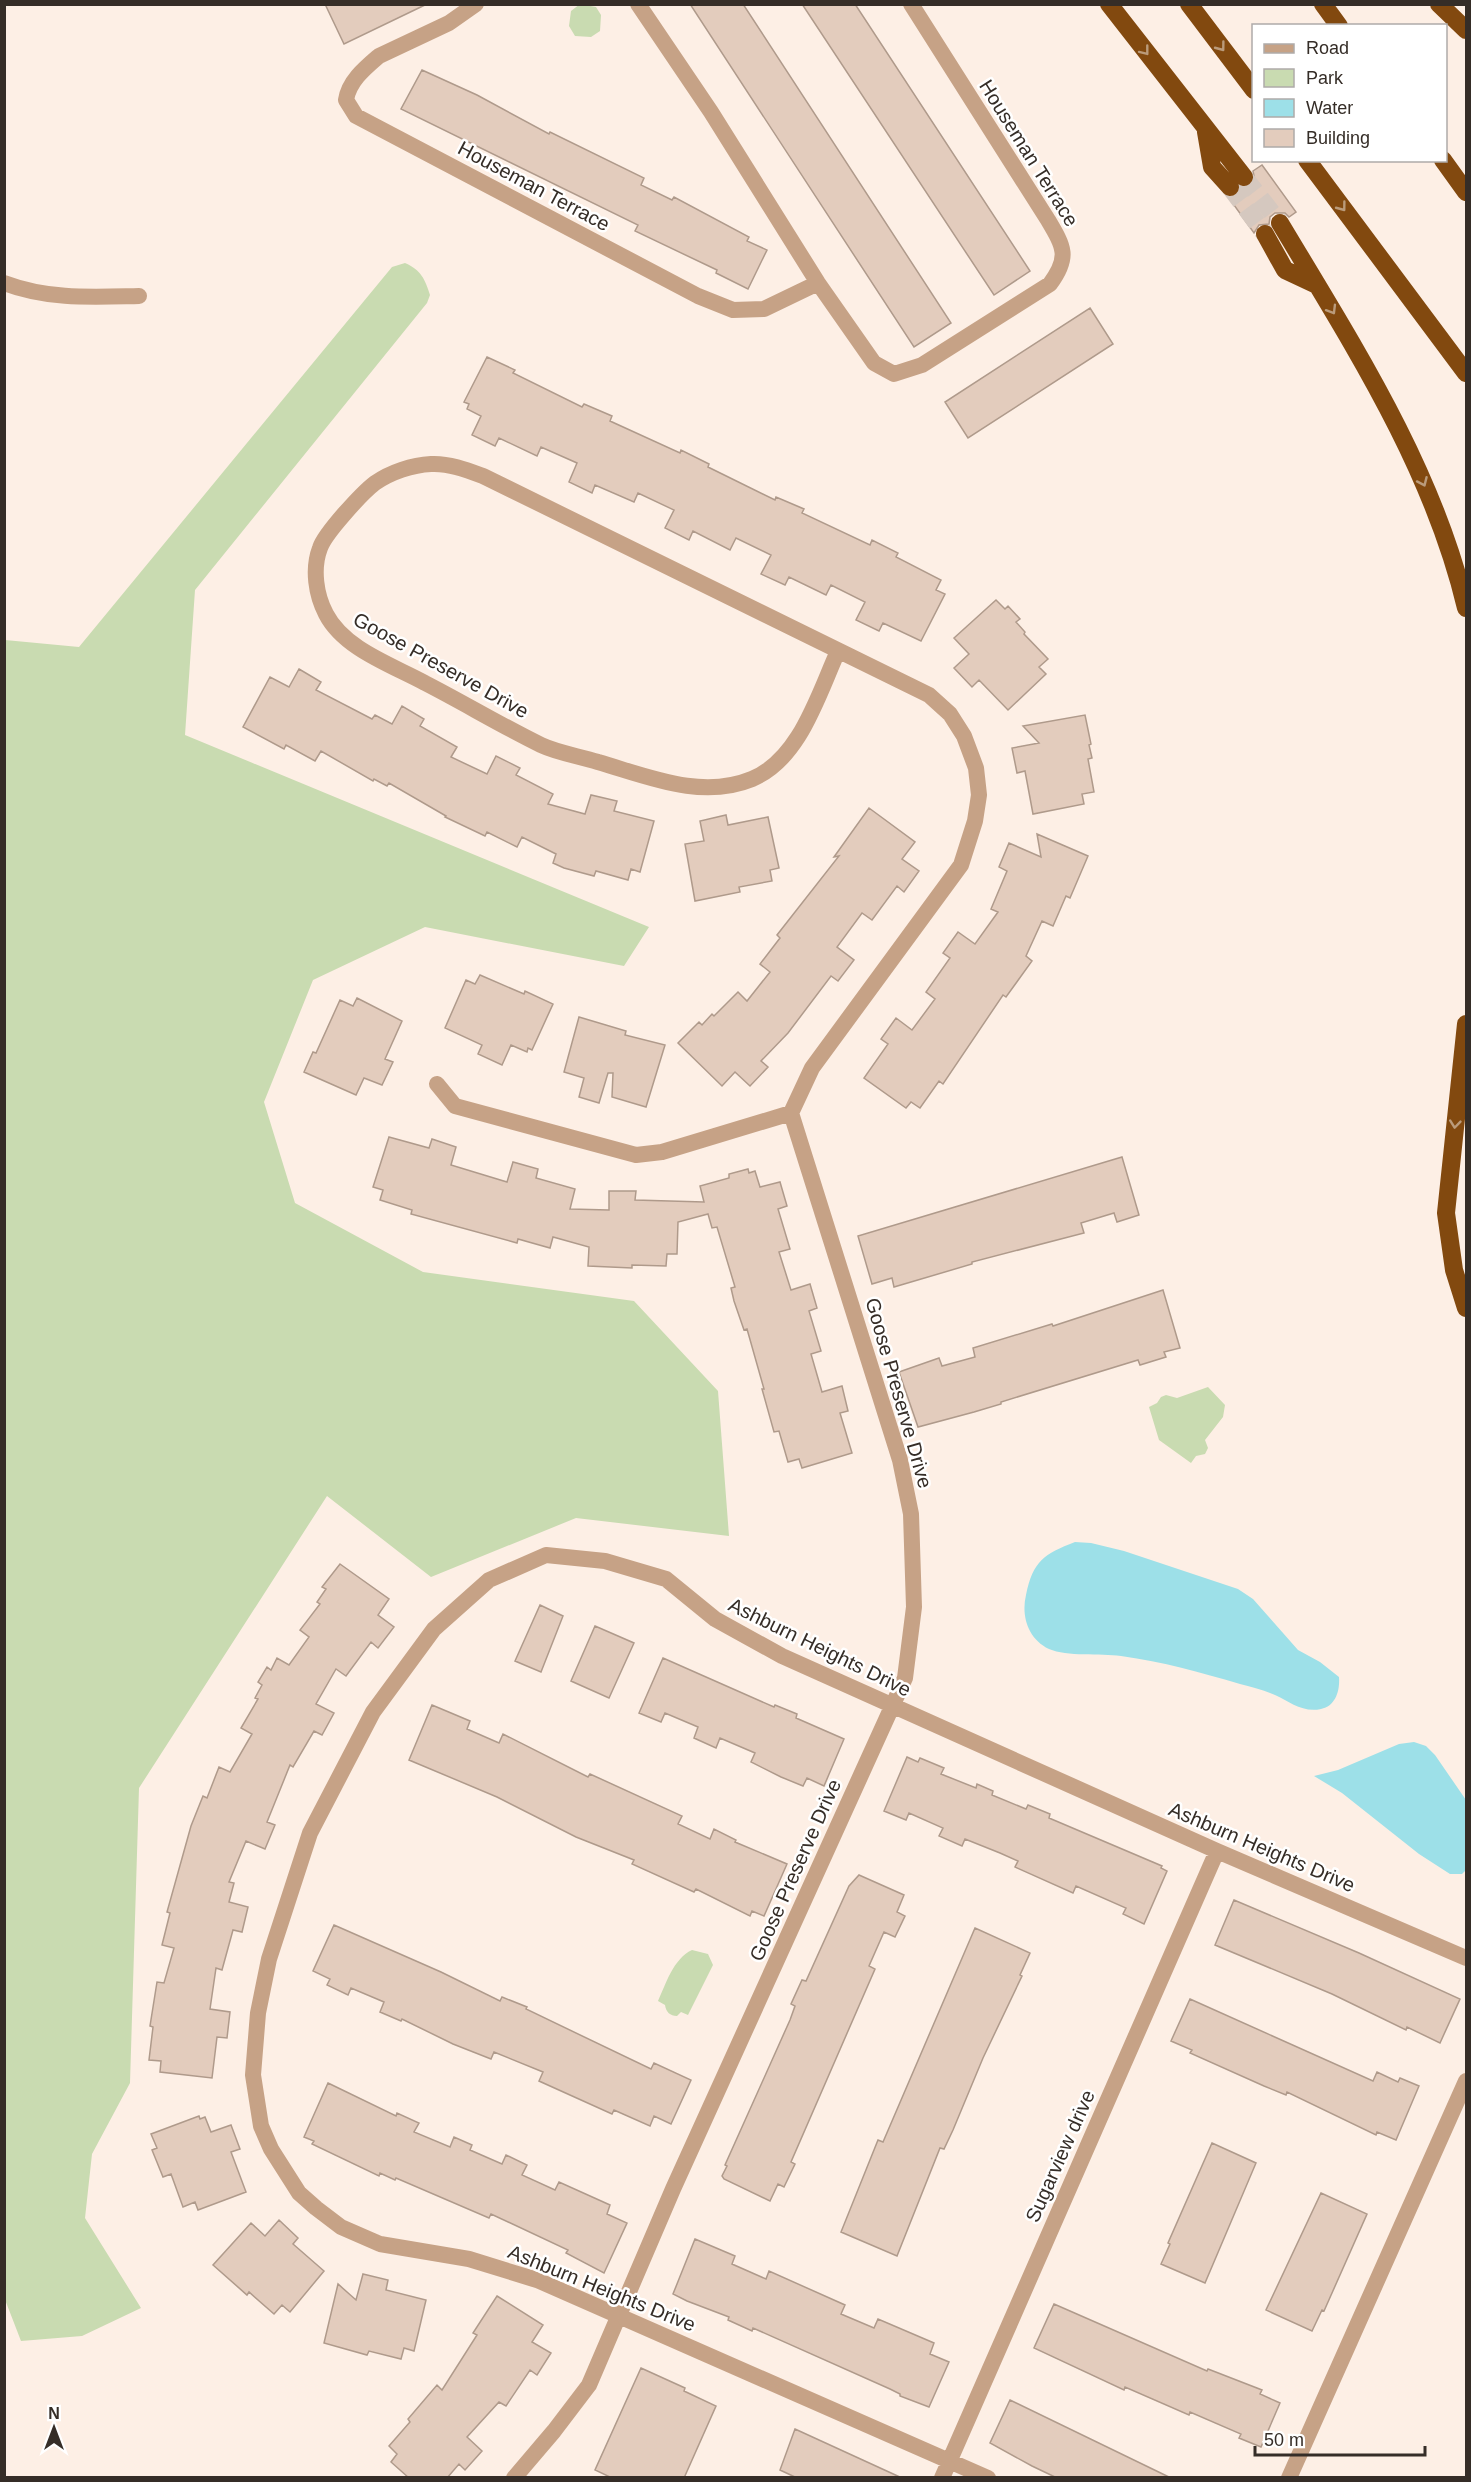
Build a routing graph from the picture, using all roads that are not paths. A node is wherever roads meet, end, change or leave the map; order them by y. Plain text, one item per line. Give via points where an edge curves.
1 (476, 4) edge
2 (638, 4) edge
3 (911, 4) edge
4 (1109, 4) edge
5 (1189, 4) edge
6 (1323, 4) edge
7 (1439, 4) edge
8 (1338, 24) edge
9 (1467, 30) edge
10 (1252, 87) edge
11 (1309, 162) edge
12 (1444, 162) edge
13 (1237, 182) tunnel mouth
14 (1467, 192) edge
15 (1280, 223) tunnel mouth
16 (1265, 234) tunnel mouth
17 (4, 283) edge
18 (818, 283) junction
19 (1317, 285) junction
20 (140, 296) dead end
21 (1467, 373) edge
22 (1467, 608) edge
23 (838, 651) junction
24 (1467, 1024) edge
25 (437, 1084) dead end
26 (791, 1113) junction
27 (1467, 1308) edge
28 (892, 1706) junction
29 (1217, 1851) junction
30 (1467, 1958) edge
31 (1467, 2081) edge
32 (620, 2315) junction
33 (950, 2460) junction
34 (514, 2478) edge
35 (942, 2478) edge
36 (988, 2478) edge
37 (1289, 2478) edge

1 - 18 street, Houseman Terrace via 449,23 379,56 347,93 350,108 367,123 698,296 733,310 764,309
2 - 18 street, Houseman Terrace
3 - 18 street, Houseman Terrace via 1058,237 1063,248 1062,267 1050,284 922,365 894,374 874,363
4 -> 13 highway via 1205,127
5 -> 10 highway
6 - 8 highway
7 - 9 highway
11 -> 21 highway
12 - 14 highway
15 - 19 highway
16 - 19 highway via 1285,270
17 - 20 street via 56,297
19 -> 22 highway via 1402,435 1437,511
23 - 23 street, Goose Preserve Drive via 459,467 410,467 375,484 332,528 320,548 316,570 317,590 325,613 338,633 368,652 543,746 683,786 726,788 753,779 775,765 792,747
23 - 26 street, Goose Preserve Drive via 929,695 950,714 964,736 976,768 979,795 961,865 812,1068
24 -> 27 highway via 1446,1213 1454,1270
25 - 26 street via 455,1106 636,1155 662,1152
26 - 28 street, Goose Preserve Drive via 900,1460 911,1514 914,1607 905,1677
28 - 29 street, Ashburn Heights Drive
28 - 32 street, Goose Preserve Drive via 673,2188
28 - 32 street, Ashburn Heights Drive via 782,1656 715,1619 666,1579 605,1561 546,1555 489,1580 434,1629 373,1712 310,1833 269,1959 255,2046 253,2075 261,2126 285,2172 316,2208 351,2232 380,2244 480,2262 537,2280
29 - 30 street, Ashburn Heights Drive
29 - 33 street, Sugarview drive
31 - 37 street
32 - 33 street, Ashburn Heights Drive
32 - 34 street, Goose Preserve Drive via 589,2385
33 - 35 street, Sugarview drive
33 - 36 street, Ashburn Heights Drive

